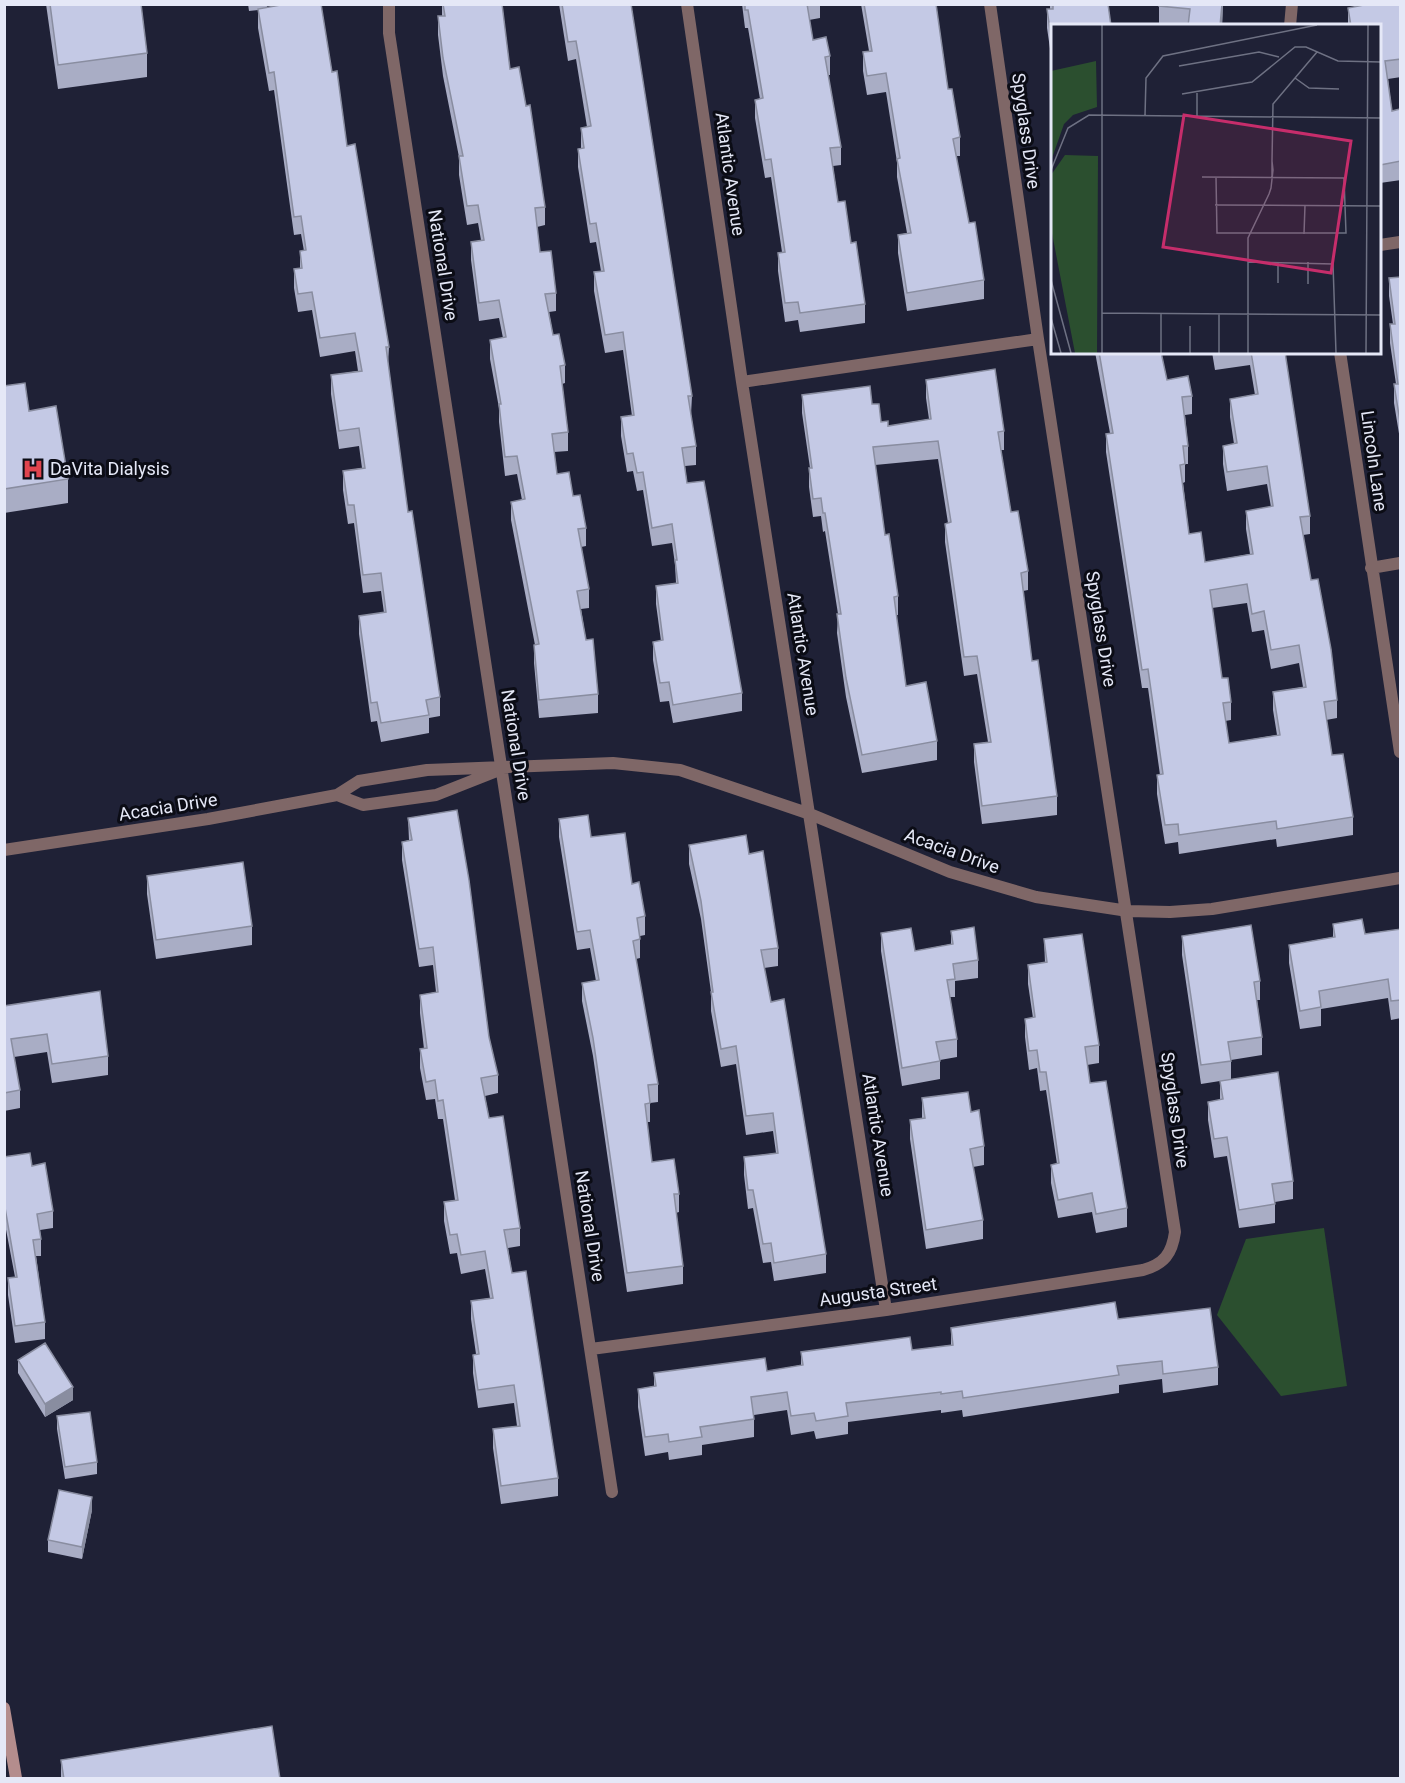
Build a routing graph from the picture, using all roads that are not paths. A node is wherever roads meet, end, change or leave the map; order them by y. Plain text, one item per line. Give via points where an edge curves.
1 (389, 4) edge
2 (687, 4) edge
3 (990, 4) edge
4 (1292, 4) edge
5 (1290, 24) edge
6 (1401, 242) edge
7 (1381, 245) edge
8 (1038, 339) junction
9 (1340, 354) edge
10 (742, 382) junction
11 (1401, 563) edge
12 (1371, 568) junction
13 (1401, 752) edge
14 (502, 769) junction
15 (337, 795) junction
16 (810, 814) junction
17 (4, 850) edge
18 (1401, 878) edge
19 (1128, 911) junction
20 (1167, 1258) joint
21 (886, 1310) junction
22 (591, 1349) junction
23 (612, 1492) dead end
24 (4, 1708) edge
25 (16, 1779) edge

1 - 14 street, National Drive via 389,33
2 - 10 street, Atlantic Avenue
3 - 8 street, Spyglass Drive
4 - 5 street
6 - 7 street
8 - 10 street
8 - 19 street, Spyglass Drive
9 - 12 street, Lincoln Lane
10 - 16 street, Atlantic Avenue
11 - 12 street
12 - 13 street, Lincoln Lane
14 - 15 street, Acacia Drive via 427,770 359,781
14 - 15 street, Acacia Drive via 436,795 363,805
14 - 16 street, Acacia Drive via 557,763 613,763 680,770
14 - 22 street, National Drive
15 - 17 street, Acacia Drive
16 - 19 street, Acacia Drive via 950,872 1036,897
16 - 21 street, Atlantic Avenue
18 - 19 street, Acacia Drive via 1212,909
19 - 20 street, Spyglass Drive via 1175,1232
20 - 21 street, Augusta Street via 1143,1270
21 - 22 street, Augusta Street
22 - 23 street, National Drive
24 - 25 main road

